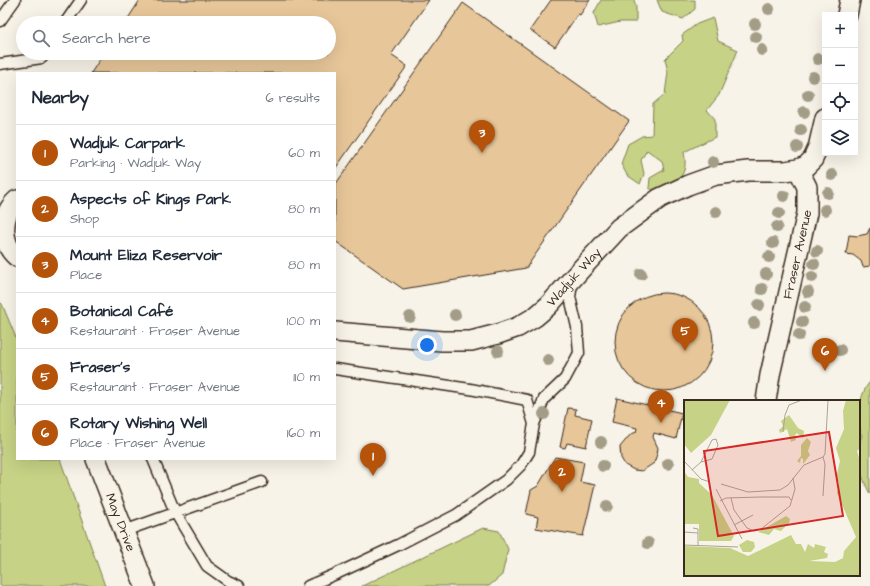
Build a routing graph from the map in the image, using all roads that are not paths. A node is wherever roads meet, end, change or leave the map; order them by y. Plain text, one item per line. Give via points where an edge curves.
1 (15, 0) edge
2 (81, 0) edge
3 (850, 0) edge
4 (848, 12) edge
5 (70, 16) edge
6 (0, 21) edge
7 (28, 60) edge
8 (0, 64) edge
9 (825, 120) edge
10 (798, 169) junction
11 (16, 201) edge
12 (3, 215) edge
13 (16, 256) edge
14 (573, 277) junction
15 (336, 332) edge
16 (336, 369) edge
17 (766, 400) edge
18 (534, 424) junction
19 (96, 460) edge
20 (153, 460) edge
21 (262, 482) dead end
22 (175, 512) junction
23 (124, 532) junction
24 (145, 586) edge
25 (240, 586) edge
26 (308, 586) edge

1 - 6 lane
2 - 5 lane
3 - 4 street
7 - 8 lane
9 - 10 street via 813,159
10 - 14 street, Wadjuk Way via 716,175 660,198 619,228
10 - 17 street, Fraser Avenue via 806,188 807,213
11 - 12 street
12 - 13 street via 7,243
14 - 15 street, Wadjuk Way via 535,317 518,327 471,341
14 - 18 lane via 570,297 577,327 579,353 565,379 544,399
16 - 18 lane via 527,400
18 - 26 lane via 529,452 521,465 506,480 477,501 456,516
19 - 23 street, May Drive
20 - 22 lane
21 - 22 lane
22 - 23 lane
22 - 25 lane via 207,566
23 - 24 street, May Drive

